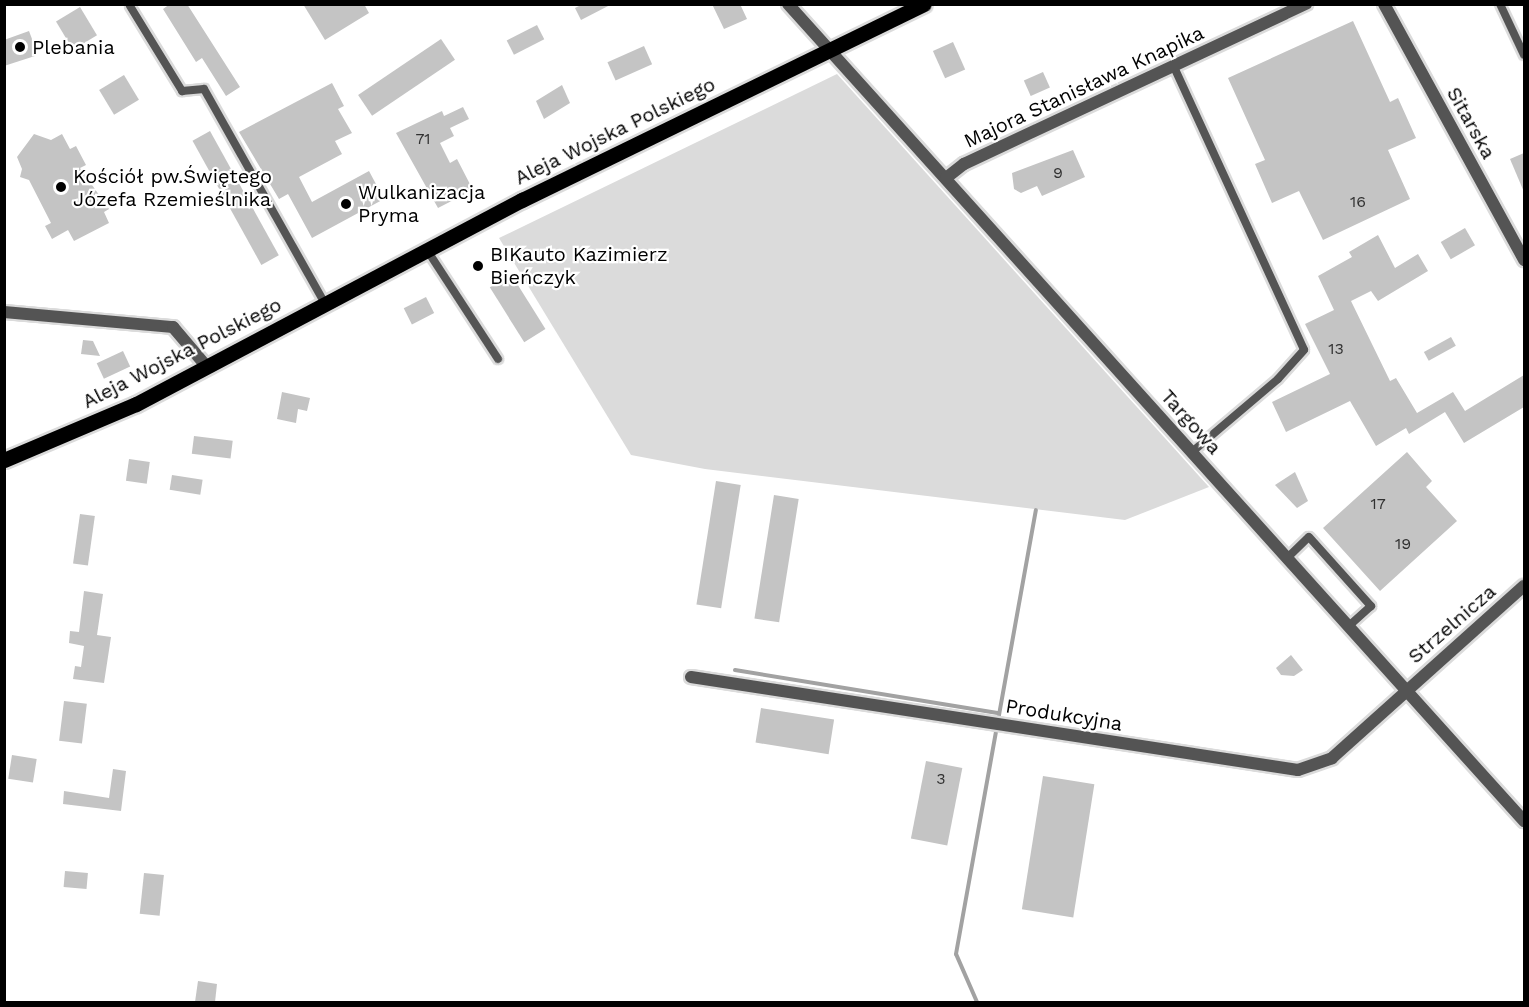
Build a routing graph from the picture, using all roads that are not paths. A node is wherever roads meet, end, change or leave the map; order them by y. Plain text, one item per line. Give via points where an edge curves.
1 (788, 4) edge
2 (924, 4) edge
3 (1306, 4) edge
4 (1384, 4) edge
5 (1500, 4) edge
6 (130, 6) dead end
7 (830, 49) junction
8 (1524, 55) edge
9 (1174, 67) junction
10 (946, 178) junction
11 (427, 248) junction
12 (1524, 260) edge
13 (324, 302) junction
14 (4, 312) edge
15 (498, 359) dead end
16 (207, 367) junction
17 (1192, 452) junction
18 (4, 460) edge
19 (1287, 558) junction
20 (1524, 586) edge
21 (1348, 627) junction
22 (691, 677) dead end
23 (1406, 691) junction
24 (1524, 821) edge

1 - 7 street, Targowa
2 - 7 main road, Aleja Wojska Polskiego
3 - 9 street, Majora Stanisława Knapika
4 - 12 street, Sitarska
5 - 8 lane
6 - 13 lane via 182,91 204,89
7 - 10 street, Targowa
7 - 11 main road, Aleja Wojska Polskiego
9 - 10 street, Majora Stanisława Knapika via 963,164
9 - 17 lane via 1304,350 1278,380
10 - 17 street, Targowa
11 - 13 main road, Aleja Wojska Polskiego
11 - 15 lane
13 - 16 main road, Aleja Wojska Polskiego
14 - 16 street via 173,327
16 - 18 main road, Aleja Wojska Polskiego via 136,404
17 - 19 street, Targowa
19 - 21 street, Targowa
19 - 21 lane via 1309,537 1371,606
20 - 23 street, Strzelnicza
21 - 23 street, Targowa
22 - 23 street, Produkcyjna via 1298,770 1332,758
23 - 24 street, Targowa

